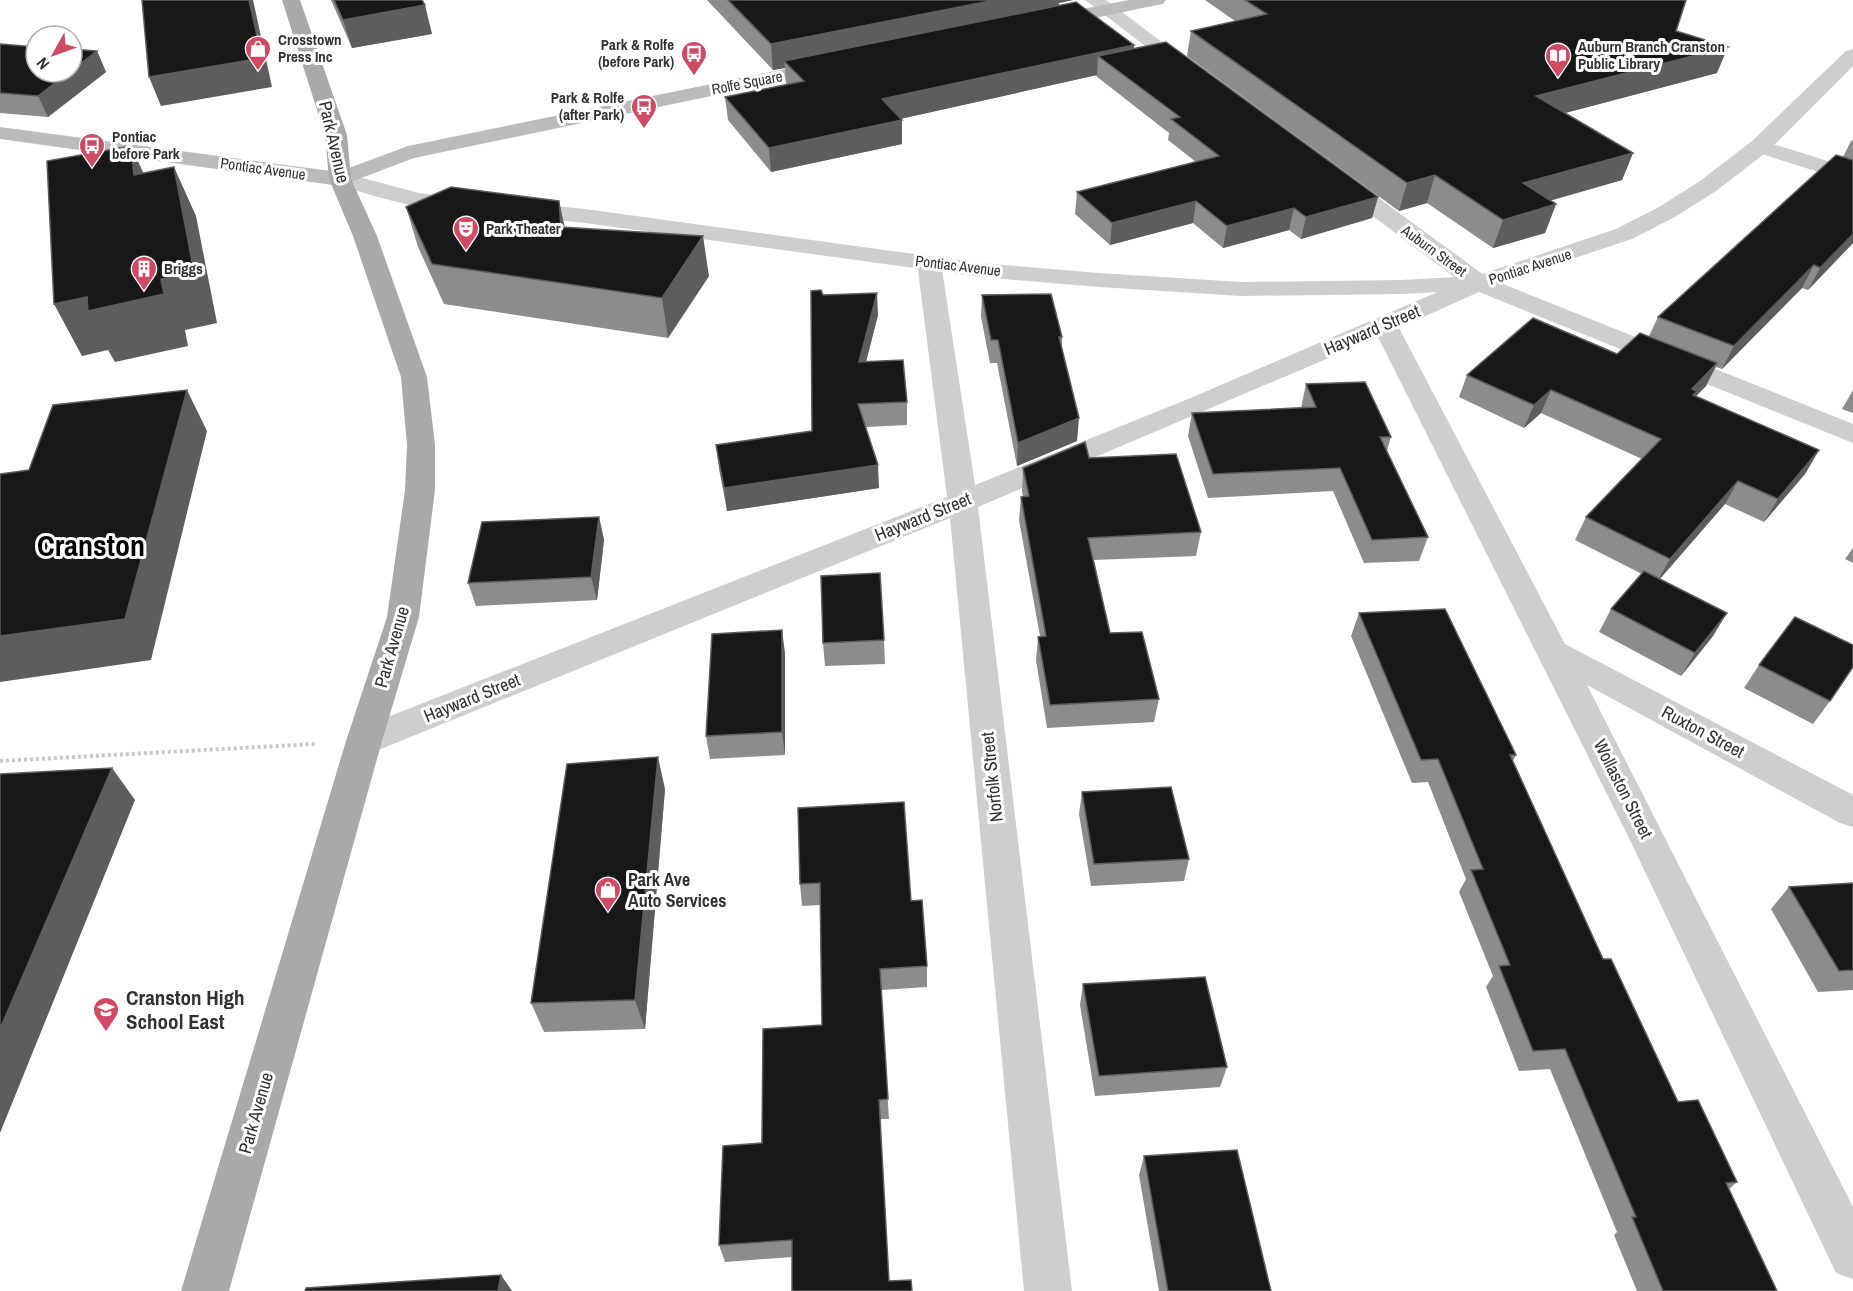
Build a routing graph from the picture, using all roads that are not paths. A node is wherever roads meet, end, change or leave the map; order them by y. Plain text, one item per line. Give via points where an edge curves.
1 (291, 0) edge
2 (1157, 0) edge
3 (1101, 5) edge
4 (1026, 26) edge
5 (1853, 55) edge
6 (848, 63) edge
7 (1205, 81) edge
8 (0, 133) edge
9 (1760, 146) junction
10 (1318, 165) edge
11 (1853, 176) edge
12 (340, 179) junction
13 (929, 263) junction
14 (1479, 284) junction
15 (1385, 325) junction
16 (1853, 434) edge
17 (963, 502) junction
18 (1554, 652) junction
19 (364, 741) junction
20 (1853, 812) edge
21 (1853, 1256) edge
22 (205, 1291) edge
23 (1048, 1291) edge

1 - 12 main road, Park Avenue via 336,135
2 - 3 main road
3 - 4 main road
3 - 7 street
5 - 9 street, Pontiac Avenue
6 - 12 main road, Rolfe Square via 408,153
8 - 12 main road, Pontiac Avenue
9 - 11 street
9 - 14 street, Pontiac Avenue via 1683,202 1624,234
10 - 14 street, Auburn Street
12 - 13 street, Pontiac Avenue via 418,200 585,216
12 - 19 main road, Park Avenue via 365,236 414,377 421,445 420,490 403,617
13 - 14 street, Pontiac Avenue via 1241,289
13 - 17 street, Norfolk Street
14 - 15 street, Hayward Street
14 - 16 street, Auburn Street
15 - 17 street, Hayward Street
15 - 18 street, Wollaston Street
17 - 19 street, Hayward Street
17 - 23 street, Norfolk Street
18 - 20 street, Ruxton Street
18 - 21 street, Wollaston Street
19 - 22 main road, Park Avenue

